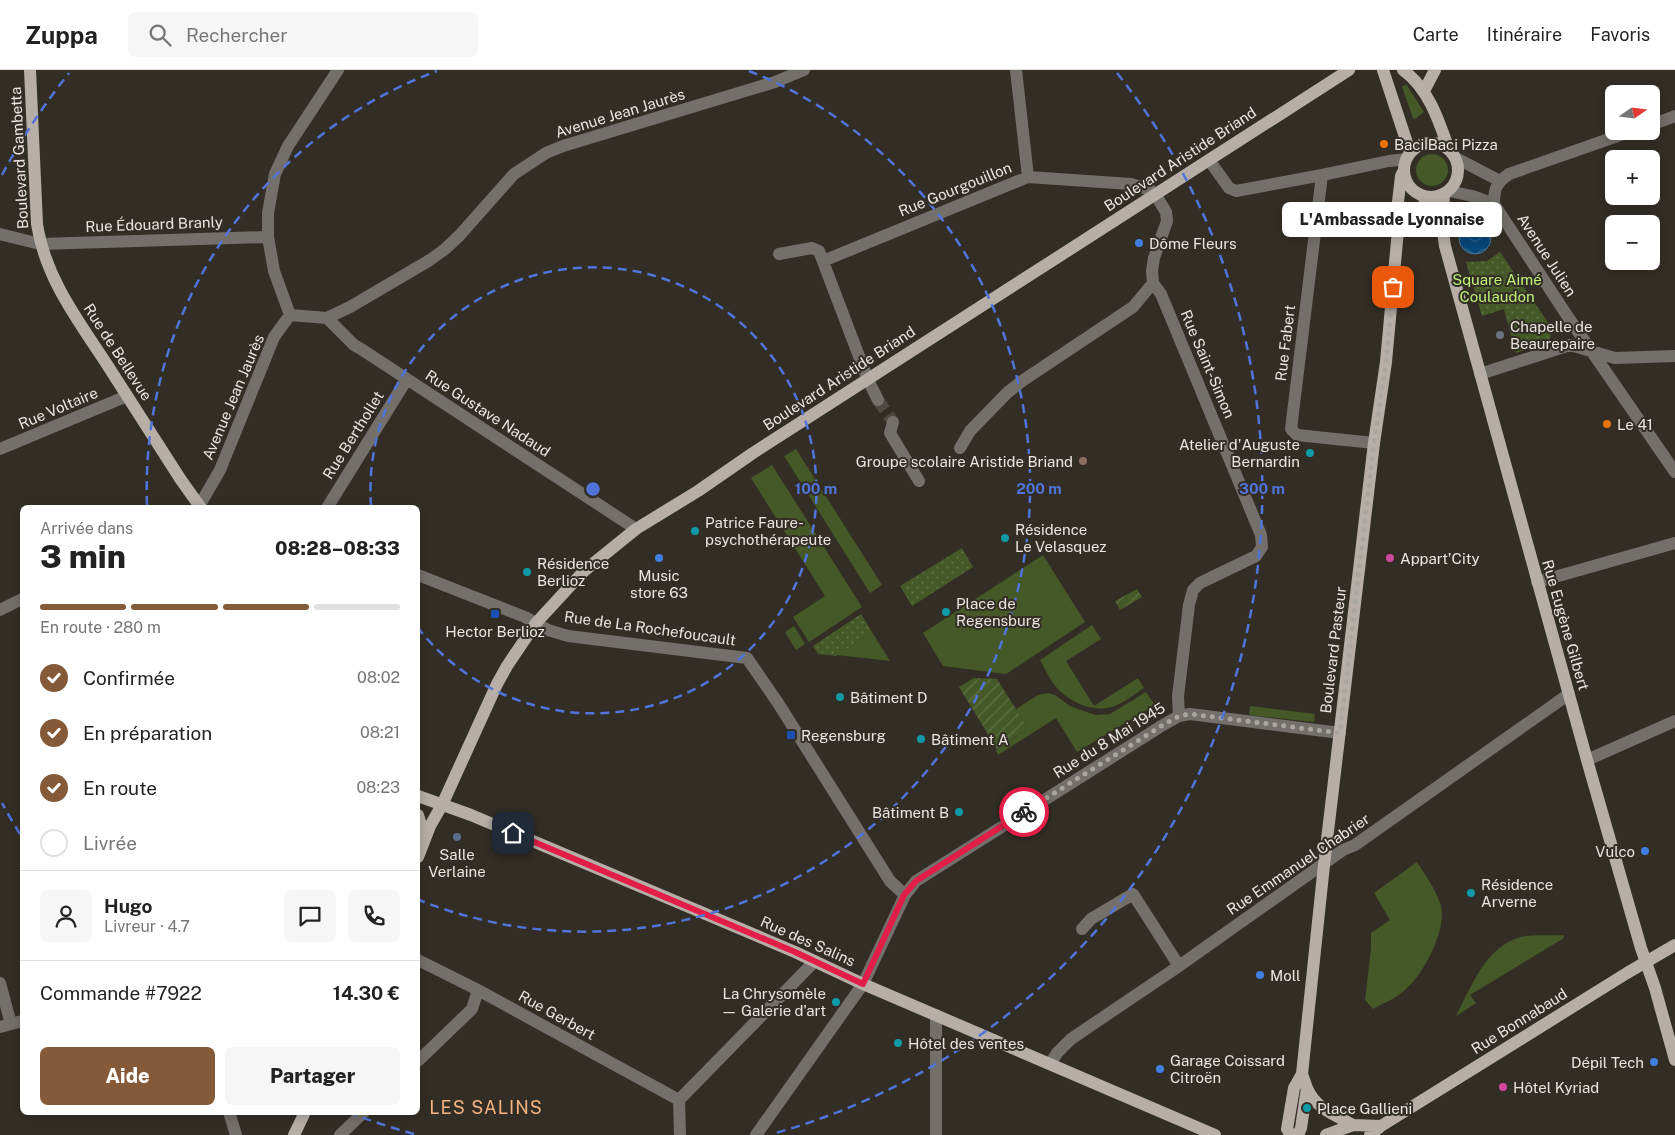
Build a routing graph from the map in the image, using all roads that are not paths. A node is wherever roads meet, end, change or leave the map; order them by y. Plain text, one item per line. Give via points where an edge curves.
1 (30, 70) edge
2 (338, 70) edge
3 (804, 70) edge
4 (1016, 70) edge
5 (1349, 70) edge
6 (1383, 70) edge
7 (1404, 70) edge
8 (1435, 70) edge
9 (1424, 91) junction
10 (1675, 116) edge
11 (1660, 121) edge
12 (1606, 140) edge
13 (1453, 154) junction
14 (1408, 155) junction
15 (1209, 160) junction
16 (1403, 172) junction
17 (1322, 175) junction
18 (1028, 177) junction
19 (1500, 180) junction
20 (1154, 194) junction
21 (1442, 194) junction
22 (1494, 204) junction
23 (1398, 230) junction
24 (0, 234) edge
25 (268, 237) junction
26 (40, 244) junction
27 (779, 254) dead end
28 (823, 261) junction
29 (1153, 283) junction
30 (290, 315) junction
31 (327, 318) junction
32 (1593, 352) junction
33 (1675, 356) edge
34 (1480, 374) junction
35 (406, 380) junction
36 (868, 380) junction
37 (128, 396) junction
38 (878, 400) tunnel mouth
39 (893, 422) tunnel mouth
40 (1374, 443) junction
41 (960, 448) dead end
42 (0, 449) edge
43 (1675, 472) edge
44 (920, 481) dead end
45 (198, 505) edge
46 (200, 505) edge
47 (329, 505) edge
48 (636, 529) junction
49 (1675, 543) edge
50 (420, 576) edge
51 (1537, 582) junction
52 (20, 600) edge
53 (0, 610) edge
54 (536, 623) junction
55 (1569, 694) junction
56 (1179, 716) junction
57 (1675, 721) edge
58 (1340, 733) junction
59 (1587, 760) junction
60 (420, 797) edge
61 (442, 805) junction
62 (420, 822) edge
63 (424, 843) junction
64 (420, 852) edge
65 (1324, 865) junction
66 (904, 895) junction
67 (1082, 930) dead end
68 (1675, 945) edge
69 (420, 961) edge
70 (815, 961) junction
71 (1646, 962) junction
72 (1179, 966) junction
73 (0, 983) edge
74 (863, 984) junction
75 (478, 990) junction
76 (936, 1015) junction
77 (11, 1024) edge
78 (420, 1059) edge
79 (1675, 1060) edge
80 (1050, 1064) junction
81 (1302, 1074) junction
82 (1306, 1088) junction
83 (679, 1100) junction
84 (230, 1115) edge
85 (304, 1115) edge
86 (361, 1115) edge
87 (1353, 1125) junction
88 (1380, 1126) junction
89 (1196, 1131) edge
90 (236, 1135) edge
91 (294, 1135) edge
92 (340, 1135) edge
93 (680, 1135) edge
94 (756, 1135) edge
95 (936, 1135) edge
96 (1215, 1135) edge
97 (1290, 1135) edge
98 (1298, 1135) edge
99 (1326, 1135) edge
100 (1370, 1135) edge

1 - 26 main road, Boulevard Gambetta
2 - 25 street via 288,146 275,174 268,213
3 - 31 street, Avenue Jean Jaurès via 776,82 546,153 514,174 445,249
4 - 18 street
5 - 15 main road, Boulevard Aristide Briand
6 - 14 main road
7 - 9 main road
8 - 9 main road
9 - 13 main road
10 - 11 street
12 - 19 street
13 - 14 main road via 1434,142 1417,146
13 - 19 street
13 - 21 main road via 1458,176 1455,184
14 - 16 main road
14 - 17 street
15 - 17 street via 1229,188 1236,191
15 - 20 main road, Boulevard Aristide Briand
16 - 21 main road via 1405,181 1416,194 1424,197
16 - 23 main road, Boulevard Pasteur
17 - 40 street, Rue Fabert via 1291,429 1297,436
18 - 20 street, Rue Gourgouillon via 1131,184
18 - 28 street, Rue Gourgouillon
19 - 22 street via 1494,192
20 - 29 street via 1168,221 1154,258
20 - 36 main road, Boulevard Aristide Briand
21 - 22 street via 1472,196
21 - 23 main road via 1416,211
21 - 34 main road, Rue Eugène Gilbert via 1445,246
22 - 32 street, Avenue Julien
23 - 40 main road, Boulevard Pasteur via 1386,362
24 - 26 street
25 - 26 street, Rue Édouard Branly
25 - 30 street via 274,271
26 - 37 main road, Rue de Bellevue via 60,292
27 - 28 street via 812,248 819,251
28 - 36 street
29 - 41 street via 1133,307 1007,393 970,431
29 - 56 street, Rue Saint-Simon via 1161,294 1261,535 1262,548 1256,556 1200,583 1193,590 1178,696
30 - 31 street
30 - 46 street, Avenue Jean Jaurès via 274,337 220,470
31 - 35 street, Rue Gustave Nadaud via 354,345
32 - 33 street via 1615,358
32 - 34 street via 1570,345
32 - 43 street, Avenue Julien
34 - 51 main road, Rue Eugène Gilbert
35 - 47 street, Rue Berthollet
35 - 48 street, Rue Gustave Nadaud
36 - 38 street
36 - 48 main road, Boulevard Aristide Briand
37 - 42 street, Rue Voltaire
37 - 45 main road, Rue de Bellevue
39 - 44 street via 890,433
40 - 58 main road, Boulevard Pasteur
48 - 54 main road, Boulevard Aristide Briand via 584,571
49 - 51 street
50 - 54 street
51 - 55 main road, Rue Eugène Gilbert
52 - 53 street
54 - 61 main road, Boulevard Aristide Briand via 496,684
54 - 66 street, Rue de La Rochefoucault via 568,636 747,658 890,881
55 - 59 main road, Rue Eugène Gilbert
55 - 65 street, Rue Emmanuel Chabrier
56 - 58 street, Rue du 8 Mai 1945 via 1190,714
56 - 66 street, Rue du 8 Mai 1945 via 922,877
57 - 59 street
58 - 65 main road, Boulevard Pasteur
59 - 71 main road, Rue Eugène Gilbert
60 - 61 main road
61 - 63 main road, Boulevard Aristide Briand
61 - 70 main road, Rue des Salins
62 - 63 main road
63 - 64 main road, Boulevard Aristide Briand
65 - 72 street, Rue Emmanuel Chabrier
65 - 81 main road, Boulevard Pasteur
66 - 74 street, Rue du 8 Mai 1945
67 - 72 street via 1091,919 1133,894
68 - 71 main road, Rue Bonnabaud
69 - 75 street, Rue Gerbert
70 - 74 main road, Rue des Salins
70 - 83 street
71 - 79 main road, Rue Eugène Gilbert
71 - 88 main road, Rue Bonnabaud
72 - 80 street, Rue Emmanuel Chabrier via 1071,1038
73 - 77 street
74 - 76 main road, Rue des Salins
74 - 94 street, Rue du 8 Mai 1945
75 - 78 street via 472,1009
75 - 83 street, Rue Gerbert
76 - 80 main road, Rue des Salins
76 - 95 street
80 - 89 main road, Rue des Salins
81 - 82 main road, Boulevard Pasteur
81 - 97 main road, Boulevard Pasteur via 1294,1088 1289,1113 1287,1129
82 - 87 main road via 1316,1104
82 - 98 main road, Boulevard Pasteur
83 - 93 street
84 - 90 street
85 - 91 main road
86 - 92 street
87 - 88 main road
87 - 99 main road
88 - 100 main road, Rue Bonnabaud
89 - 96 main road, Rue des Salins

